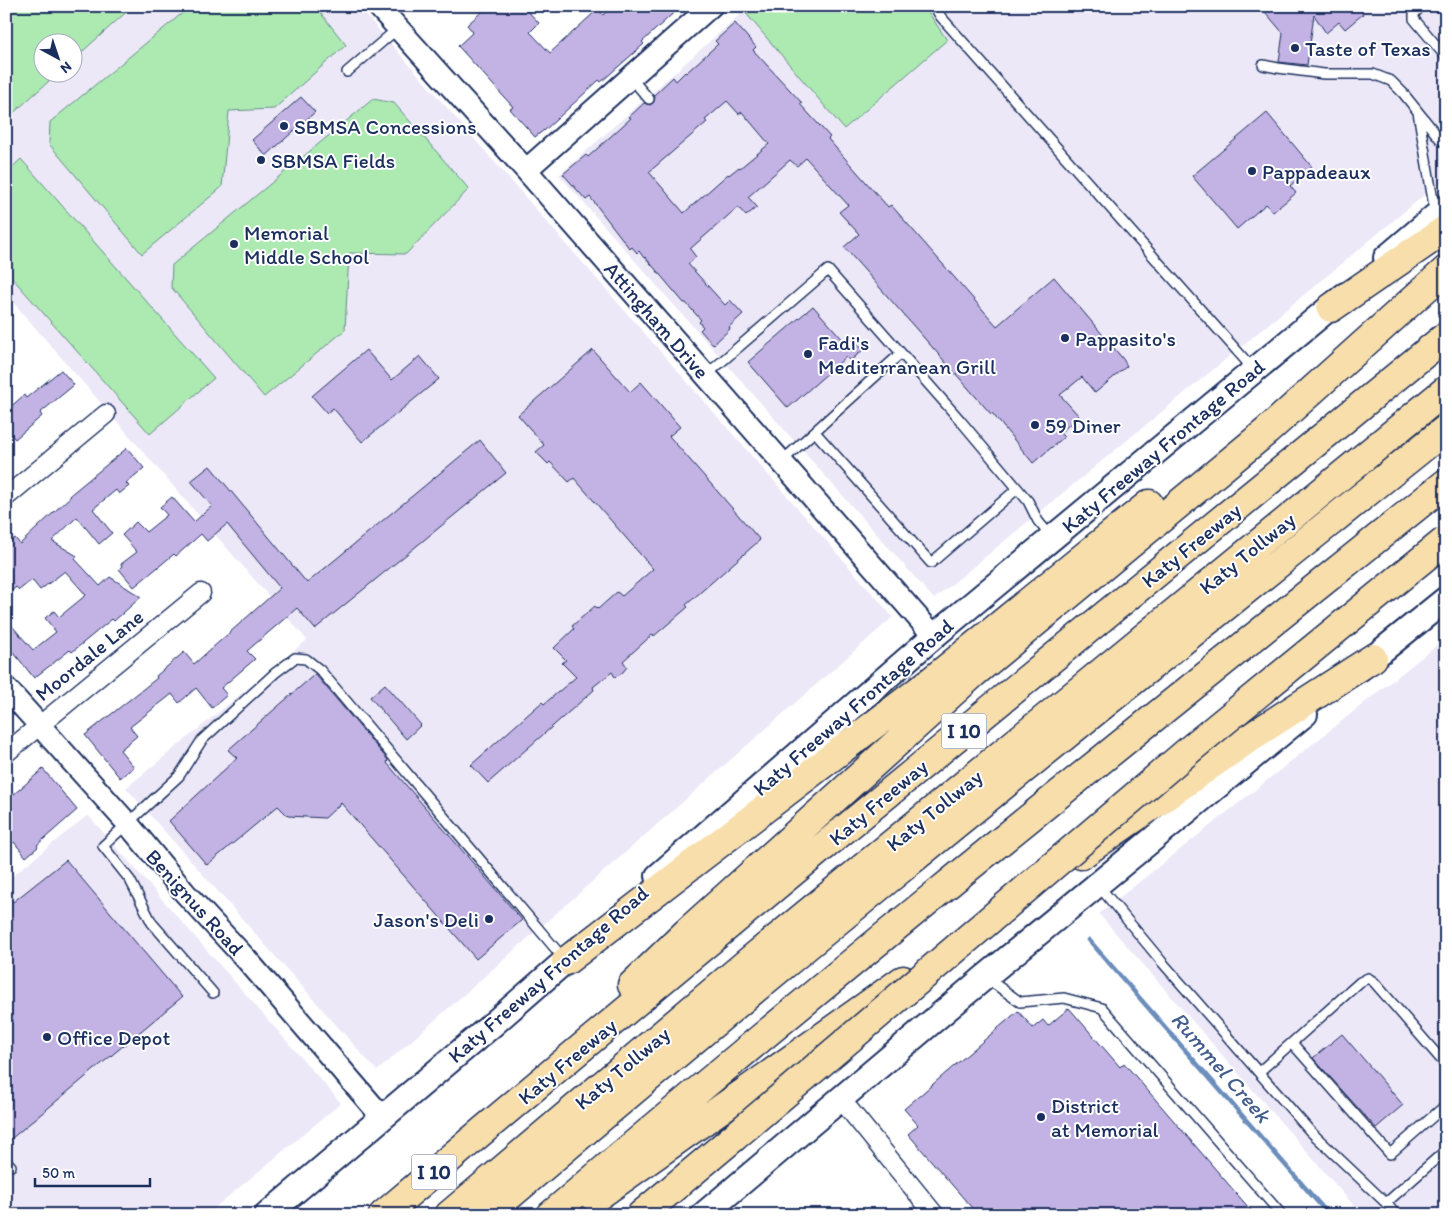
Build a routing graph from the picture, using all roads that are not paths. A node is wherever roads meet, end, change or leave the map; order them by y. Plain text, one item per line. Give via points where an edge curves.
1 (378, 6) edge
2 (711, 6) edge
3 (934, 6) edge
4 (1421, 6) edge
5 (398, 28) junction
6 (1446, 57) edge
7 (1264, 64) dead end
8 (347, 72) dead end
9 (631, 78) junction
10 (649, 99) dead end
11 (1418, 112) junction
12 (1446, 143) edge
13 (526, 170) junction
14 (1442, 217) edge
15 (1446, 268) edge
16 (1331, 308) joint
17 (1446, 336) edge
18 (900, 354) junction
19 (1254, 370) junction
20 (706, 376) junction
21 (1309, 383) junction
22 (1446, 390) edge
23 (106, 414) dead end
24 (1446, 429) edge
25 (815, 432) junction
26 (781, 462) junction
27 (1446, 483) edge
28 (1017, 489) junction
29 (6, 497) edge
30 (1052, 538) junction
31 (1446, 540) edge
32 (201, 593) dead end
33 (1446, 599) edge
34 (934, 636) junction
35 (1373, 658) junction
36 (6, 688) edge
37 (39, 725) junction
38 (6, 753) edge
39 (128, 824) junction
40 (1098, 885) junction
41 (566, 961) junction
42 (985, 977) junction
43 (213, 993) dead end
44 (1292, 1043) junction
45 (1446, 1065) edge
46 (1259, 1072) junction
47 (840, 1098) junction
48 (1446, 1105) edge
49 (383, 1118) junction
50 (484, 1129) junction
51 (728, 1143) junction
52 (1446, 1150) edge
53 (1386, 1203) junction
54 (267, 1215) edge
55 (384, 1215) edge
56 (449, 1215) edge
57 (487, 1215) edge
58 (551, 1215) edge
59 (571, 1215) edge
60 (641, 1215) edge
61 (647, 1215) edge
62 (703, 1215) edge
63 (935, 1215) edge
64 (1280, 1215) edge
65 (1396, 1215) edge

1 - 5 street, Attingham Drive
2 - 9 street
3 - 19 lane
4 - 6 lane via 1414,18
5 - 8 lane
5 - 13 street, Attingham Drive
7 - 11 lane via 1324,74 1373,74 1390,80
9 - 10 lane
9 - 13 street
11 - 12 lane
11 - 14 lane
13 - 20 street, Attingham Drive
14 - 16 highway
15 - 21 highway
16 - 19 main road, Katy Freeway Frontage Road
17 - 50 highway, Katy Freeway / I 10 via 964,730
18 - 20 lane via 828,270
18 - 25 lane
18 - 28 lane
19 - 30 main road, Katy Freeway Frontage Road
20 - 26 street, Attingham Drive
21 - 41 highway
21 - 50 highway via 1267,431 973,674 687,932
22 - 56 highway, Katy Tollway via 748,961
23 - 29 street
24 - 57 highway, Katy Tollway via 763,981
25 - 26 lane
25 - 28 lane via 931,563
26 - 34 street, Attingham Drive
27 - 58 highway via 914,911
28 - 30 lane
30 - 34 main road, Katy Freeway Frontage Road
31 - 51 highway, bridge via 1194,746
32 - 37 street, Moordale Lane
33 - 35 main road
34 - 41 main road, Katy Freeway Frontage Road via 681,856
35 - 40 main road
35 - 59 highway via 1136,817
36 - 37 street, Benignus Road
37 - 38 street, Moordale Lane
37 - 39 street, Benignus Road
39 - 41 lane via 179,776 202,740 275,673 295,658 306,659 320,670
39 - 43 lane via 102,846 130,880 152,923
39 - 49 street, Benignus Road via 185,894 248,961
40 - 42 main road
40 - 46 lane
41 - 49 main road, Katy Freeway Frontage Road
42 - 47 main road
42 - 64 lane via 1020,1002 1064,998 1102,1008
44 - 45 lane via 1368,978
44 - 46 lane
44 - 48 lane via 1390,1154
46 - 53 lane via 1310,1131
47 - 62 main road
47 - 63 street
49 - 54 main road, Katy Freeway Frontage Road
50 - 55 highway, Katy Freeway / I 10
51 - 60 highway
51 - 61 highway
52 - 53 lane
53 - 65 lane

